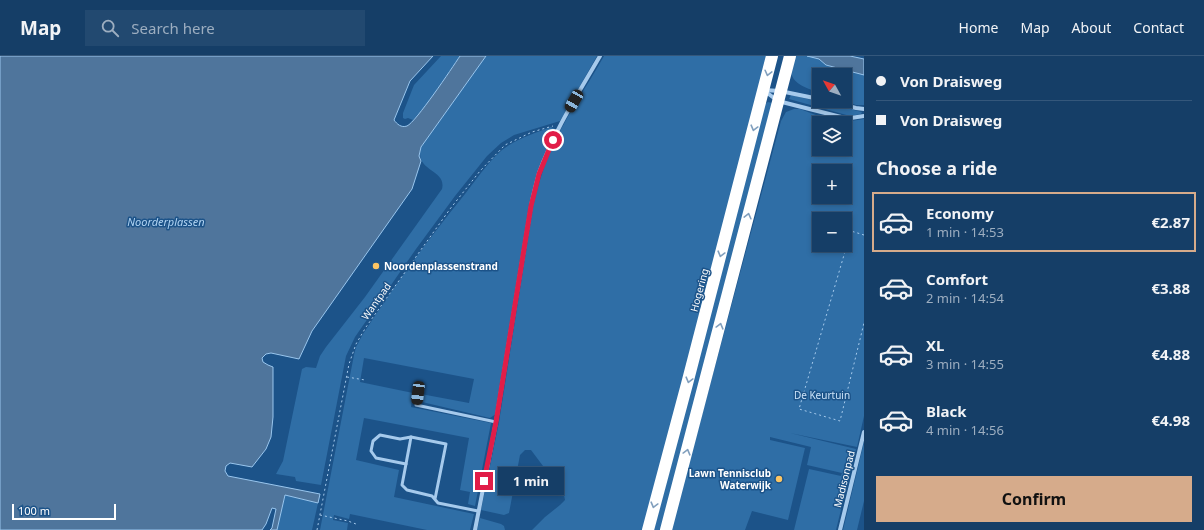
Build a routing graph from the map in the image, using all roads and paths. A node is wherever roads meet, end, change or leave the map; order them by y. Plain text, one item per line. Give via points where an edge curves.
1 (600, 56) edge
2 (772, 56) edge
3 (789, 59) edge
4 (764, 90) junction
5 (779, 96) junction
6 (812, 98) edge
7 (852, 107) edge
8 (864, 109) edge
9 (864, 116) edge
10 (559, 127) junction
11 (864, 235) edge
12 (864, 323) edge
13 (346, 377) junction
14 (366, 380) dead end
15 (418, 393) dead end
16 (496, 422) junction
17 (864, 432) edge
18 (411, 437) junction
19 (406, 464) junction
20 (435, 499) junction
21 (478, 511) junction
22 (320, 515) junction
23 (356, 524) dead end
24 (317, 530) edge
25 (475, 530) edge
26 (648, 530) edge
27 (666, 530) edge
28 (840, 530) edge

1 - 10 street
2 -> 4 highway, Hogering
3 - 5 highway
4 - 5 street
4 - 5 street
4 -> 26 highway, Hogering
5 - 6 street
5 - 9 street via 841,117
27 -> 5 highway
7 - 8 street
10 - 13 path, Wantpad via 551,126 532,132 505,145 480,171 366,327 356,344
10 - 16 street via 544,160 534,194
11 - 12 path via 850,231 799,409 840,420
13 - 14 path
13 - 22 path, Wantpad
15 - 16 lane via 416,406
16 - 21 street
17 - 28 street, Madisonpad
18 - 19 lane
18 - 19 lane via 400,439 380,435 373,441 371,451 376,458
18 - 20 lane via 446,444
19 - 20 lane via 402,485 407,490
20 - 21 lane via 438,503
21 - 25 street
22 - 23 path
22 - 24 path, Wantpad

